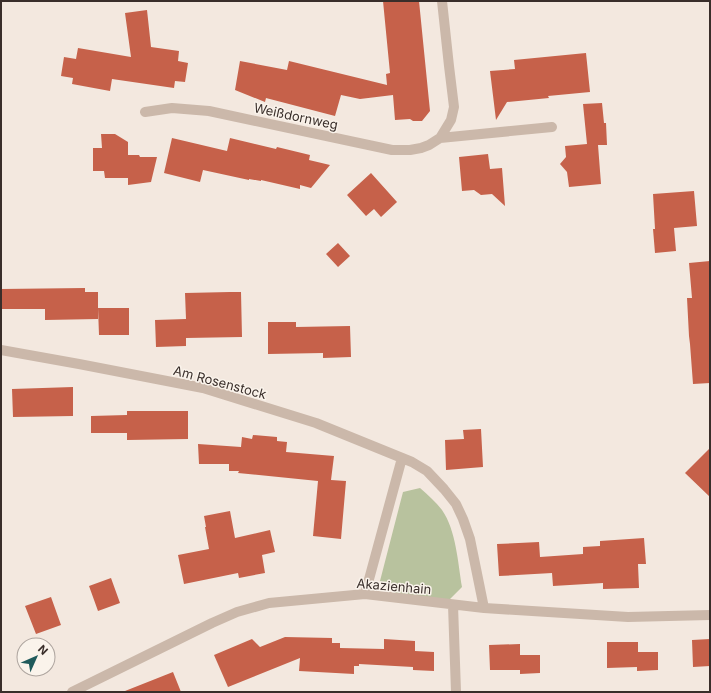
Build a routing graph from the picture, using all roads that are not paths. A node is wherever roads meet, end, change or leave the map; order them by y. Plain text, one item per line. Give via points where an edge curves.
1 (442, 1) edge
2 (145, 112) dead end
3 (552, 127) dead end
4 (440, 138) junction
5 (1, 350) edge
6 (402, 458) junction
7 (365, 594) junction
8 (453, 604) junction
9 (484, 608) junction
10 (710, 615) edge
11 (72, 692) edge
12 (456, 692) edge

1 - 4 street via 454,107 451,120
2 - 4 street, Weißdornweg via 172,108 209,111 392,150 421,148
3 - 4 street, Weißdornweg
5 - 6 street, Am Rosenstock via 203,388 316,424
6 - 7 street
6 - 9 street, Am Rosenstock via 427,471 456,504 470,539
7 - 8 street, Akazienhain
7 - 11 street, Akazienhain via 269,603 236,612
8 - 9 street, Akazienhain
8 - 12 street
9 - 10 street, Akazienhain via 628,617

